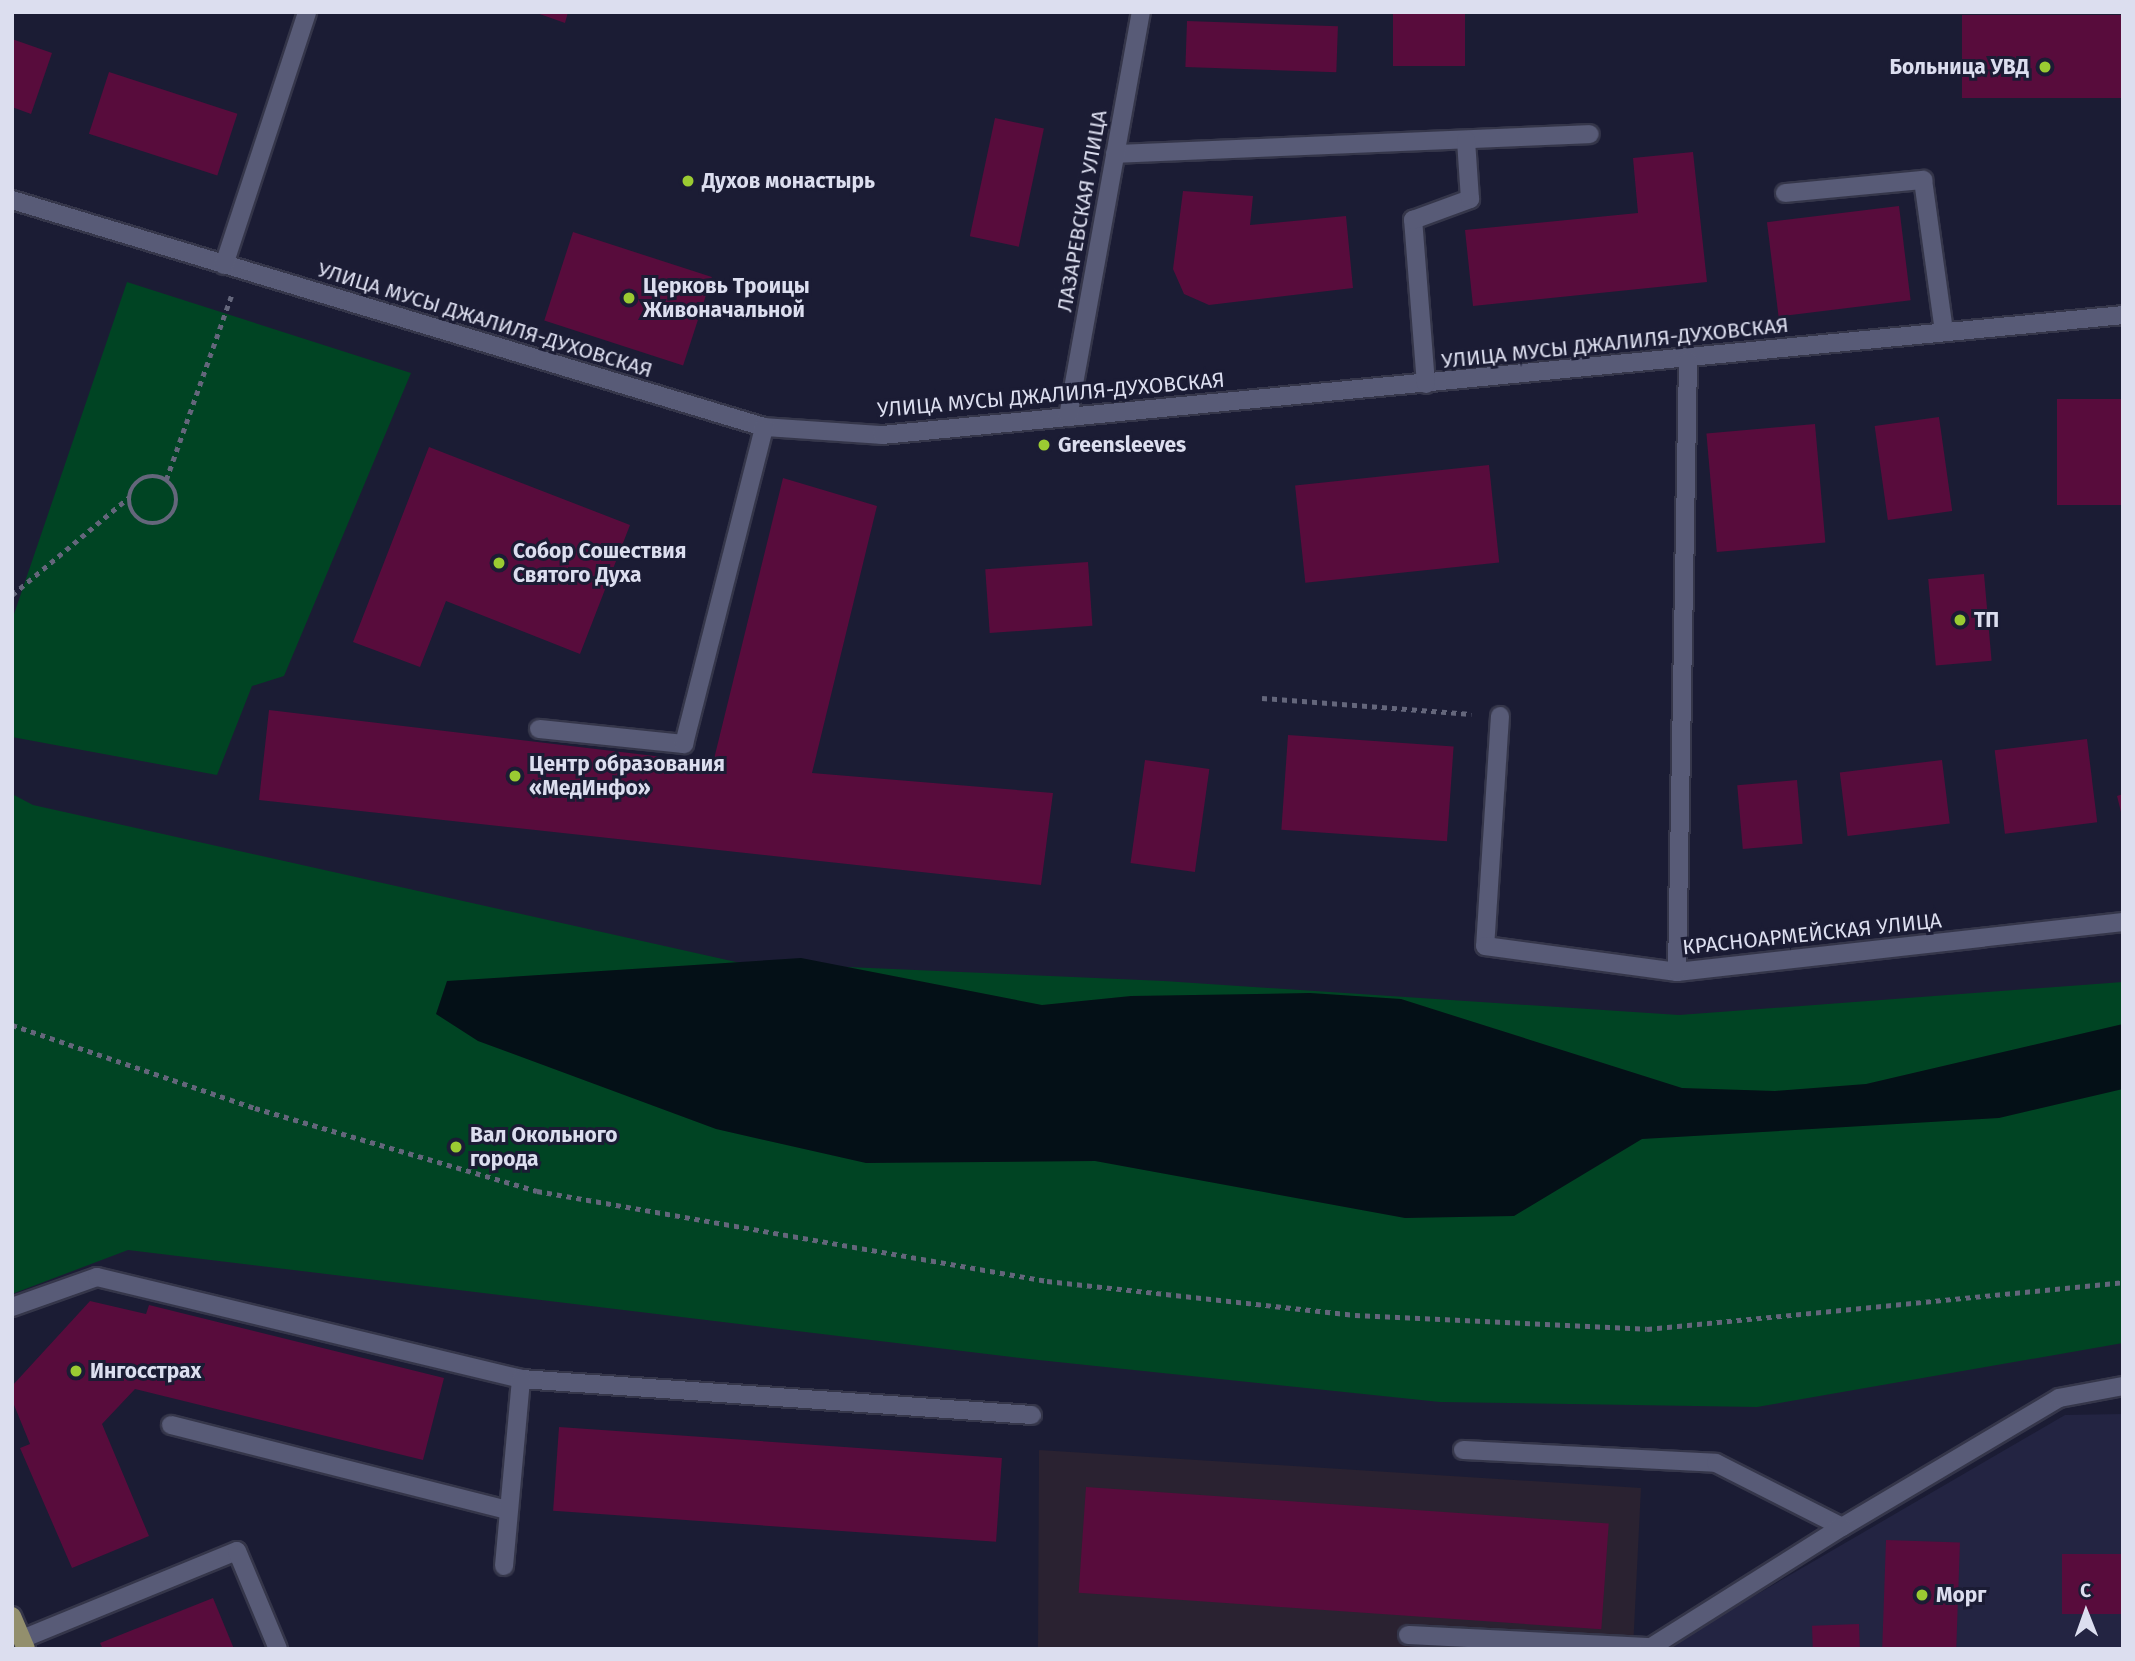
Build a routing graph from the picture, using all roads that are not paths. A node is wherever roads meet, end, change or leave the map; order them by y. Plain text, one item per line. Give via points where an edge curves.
1 (307, 12) edge
2 (1141, 12) edge
3 (1590, 134) dead end
4 (1466, 140) junction
5 (1115, 154) junction
6 (1785, 193) dead end
7 (12, 200) edge
8 (232, 268) junction
9 (2123, 315) edge
10 (1944, 331) junction
11 (1688, 360) junction
12 (1426, 384) junction
13 (1068, 417) junction
14 (764, 427) junction
15 (1500, 716) road end
16 (539, 729) dead end
17 (2123, 922) edge
18 (1677, 972) junction
19 (12, 1307) edge
20 (521, 1379) junction
21 (2123, 1387) edge
22 (1031, 1415) dead end
23 (171, 1425) dead end
24 (1463, 1450) dead end
25 (508, 1510) junction
26 (1842, 1527) junction
27 (504, 1566) dead end
28 (12, 1616) edge
29 (1408, 1636) dead end
30 (24, 1644) edge
31 (1648, 1648) edge
32 (278, 1649) edge

1 - 8 street
2 - 5 street, ЛАЗАРЕВСКАЯ УЛИЦА
3 - 4 street
4 - 5 street
4 - 12 street via 1470,199 1413,220
5 - 13 street, ЛАЗАРЕВСКАЯ УЛИЦА
6 - 10 street via 1923,180
7 - 8 street, УЛИЦА МУСЫ ДЖАЛИЛЯ-ДУХОВСКАЯ
8 - 14 street, УЛИЦА МУСЫ ДЖАЛИЛЯ-ДУХОВСКАЯ
9 - 10 street, УЛИЦА МУСЫ ДЖАЛИЛЯ-ДУХОВСКАЯ
10 - 11 street, УЛИЦА МУСЫ ДЖАЛИЛЯ-ДУХОВСКАЯ
11 - 12 street, УЛИЦА МУСЫ ДЖАЛИЛЯ-ДУХОВСКАЯ
11 - 18 street
12 - 13 street, УЛИЦА МУСЫ ДЖАЛИЛЯ-ДУХОВСКАЯ
13 - 14 street, УЛИЦА МУСЫ ДЖАЛИЛЯ-ДУХОВСКАЯ via 882,435
14 - 16 street via 684,744
15 - 18 street, КРАСНОАРМЕЙСКАЯ УЛИЦА via 1485,946
17 - 18 street, КРАСНОАРМЕЙСКАЯ УЛИЦА
19 - 20 street via 97,1277
20 - 22 street
20 - 25 street
21 - 26 street via 2059,1398
23 - 25 street
24 - 26 street via 1716,1463
25 - 27 street
26 - 31 street
28 - 30 main road
29 - 31 street
30 - 32 street via 237,1551

